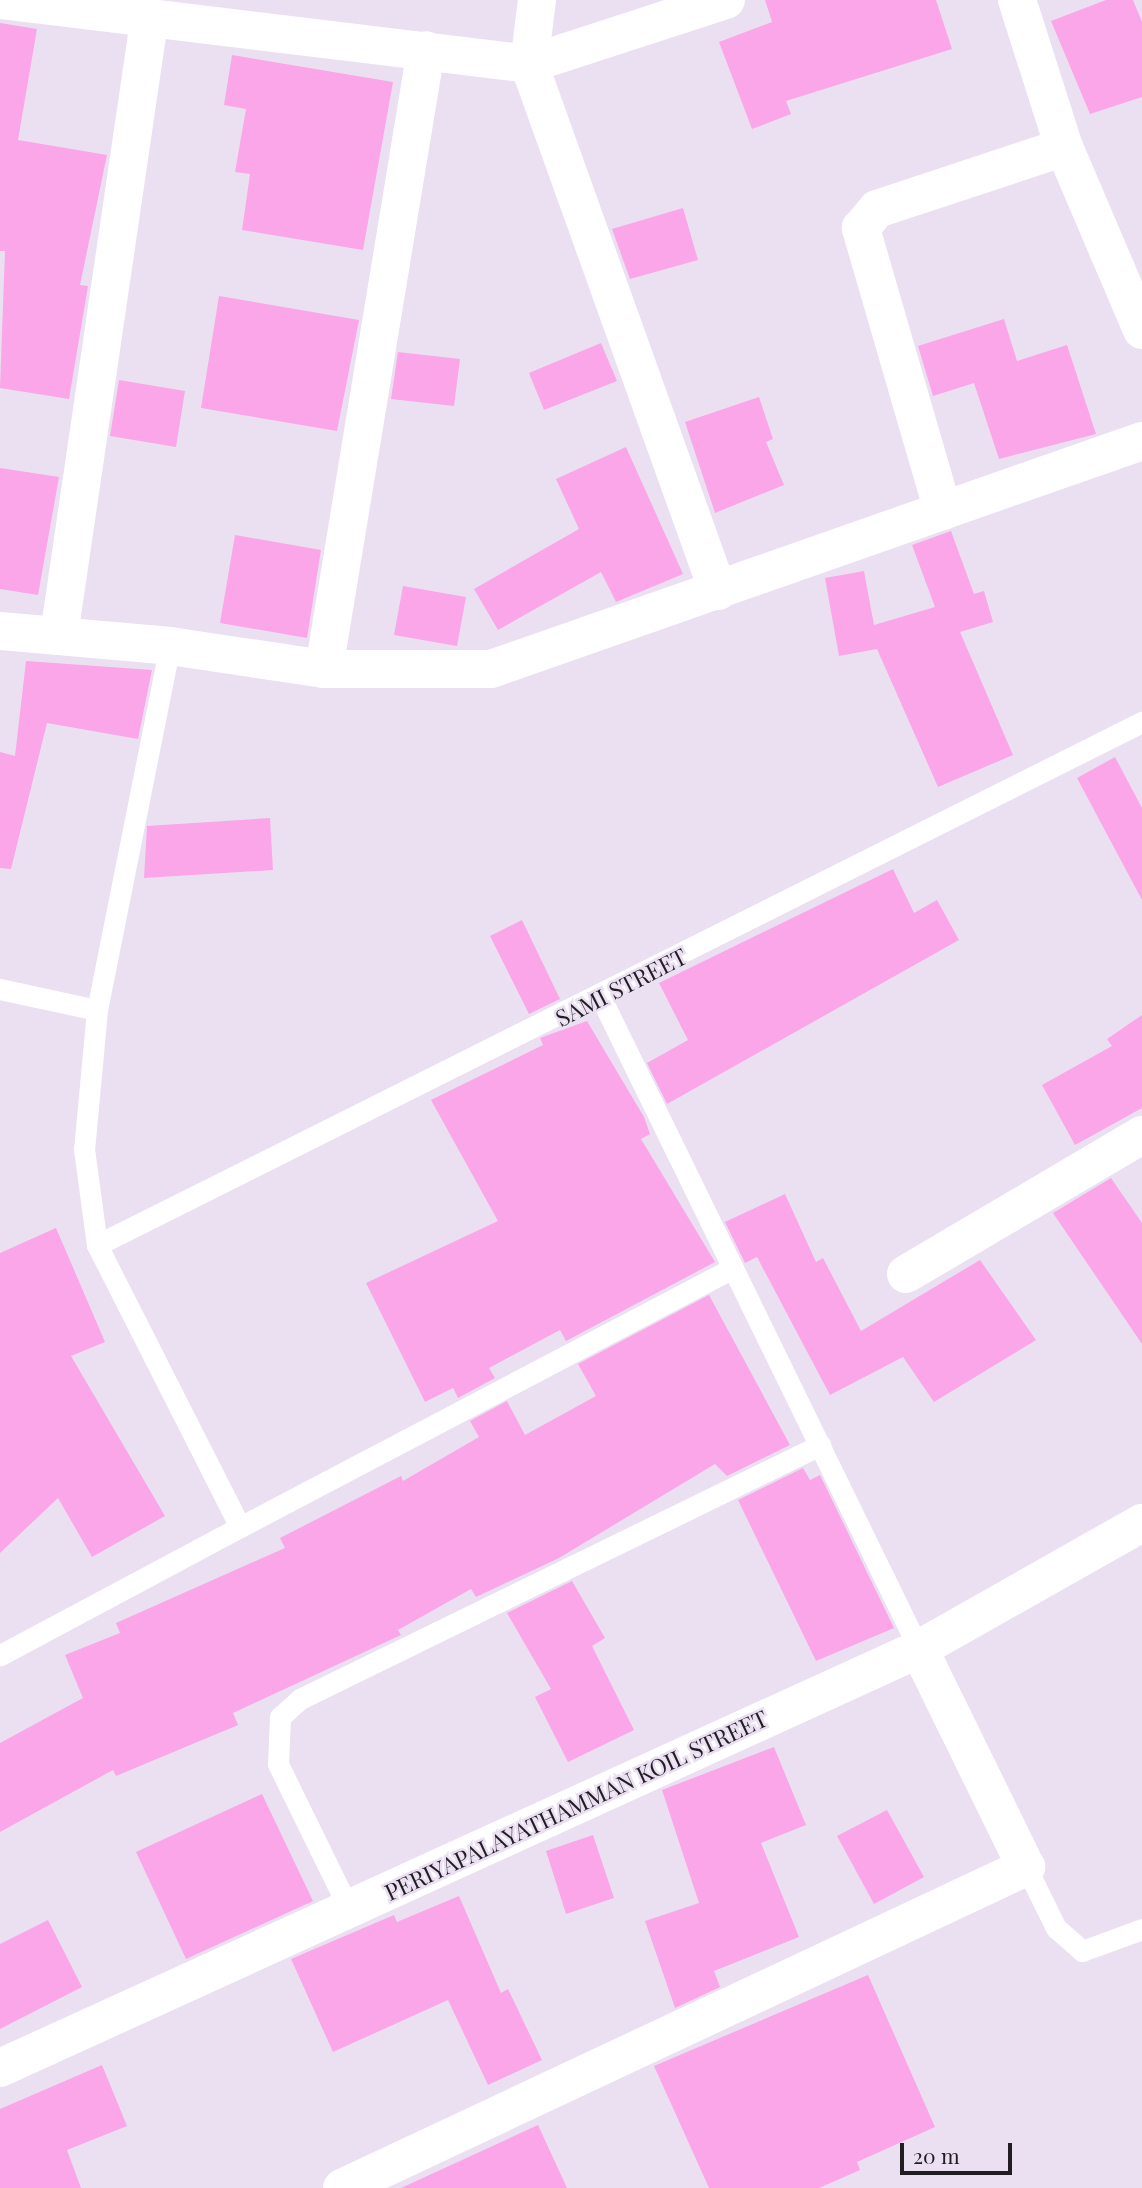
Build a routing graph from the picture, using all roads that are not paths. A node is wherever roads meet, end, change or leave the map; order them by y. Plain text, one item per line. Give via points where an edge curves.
1 (1, 0) edge
2 (537, 0) edge
3 (726, 0) edge
4 (1017, 0) edge
5 (149, 22) junction
6 (426, 50) junction
7 (529, 64) junction
8 (1064, 147) junction
9 (1142, 330) edge
10 (1142, 441) edge
11 (943, 511) junction
12 (718, 591) junction
13 (0, 631) edge
14 (59, 635) junction
15 (170, 646) junction
16 (324, 669) junction
17 (1142, 722) edge
18 (0, 989) edge
19 (601, 998) junction
20 (97, 1010) junction
21 (1142, 1135) edge
22 (97, 1245) junction
23 (729, 1270) junction
24 (906, 1275) dead end
25 (820, 1445) junction
26 (1142, 1523) edge
27 (240, 1527) junction
28 (919, 1649) junction
29 (0, 1655) edge
30 (1026, 1867) junction
31 (349, 1909) junction
32 (1142, 1929) edge
33 (0, 2068) edge
34 (342, 2188) edge

1 - 5 street
2 - 7 street
3 - 7 street
4 - 8 street
5 - 6 street
5 - 14 street
6 - 7 street
6 - 16 street
7 - 12 street
8 - 9 street
8 - 11 street via 877,209 861,228
10 - 11 street
11 - 12 street
12 - 16 street via 491,669
13 - 14 street
14 - 15 street
15 - 16 street
15 - 20 lane
17 - 19 lane, SAMI STREET
18 - 20 lane
19 - 22 lane, SAMI STREET
19 - 23 lane
20 - 22 lane via 84,1149
21 - 24 street
22 - 27 lane
23 - 25 lane
23 - 27 lane
25 - 28 lane
25 - 31 lane via 300,1699 279,1717 278,1763
26 - 28 street, PERIYAPALAYATHAMMAN KOIL STREET
27 - 29 lane
28 - 30 street
28 - 31 street, PERIYAPALAYATHAMMAN KOIL STREET
30 - 32 lane via 1056,1928 1082,1951
30 - 34 street
31 - 33 street, PERIYAPALAYATHAMMAN KOIL STREET

